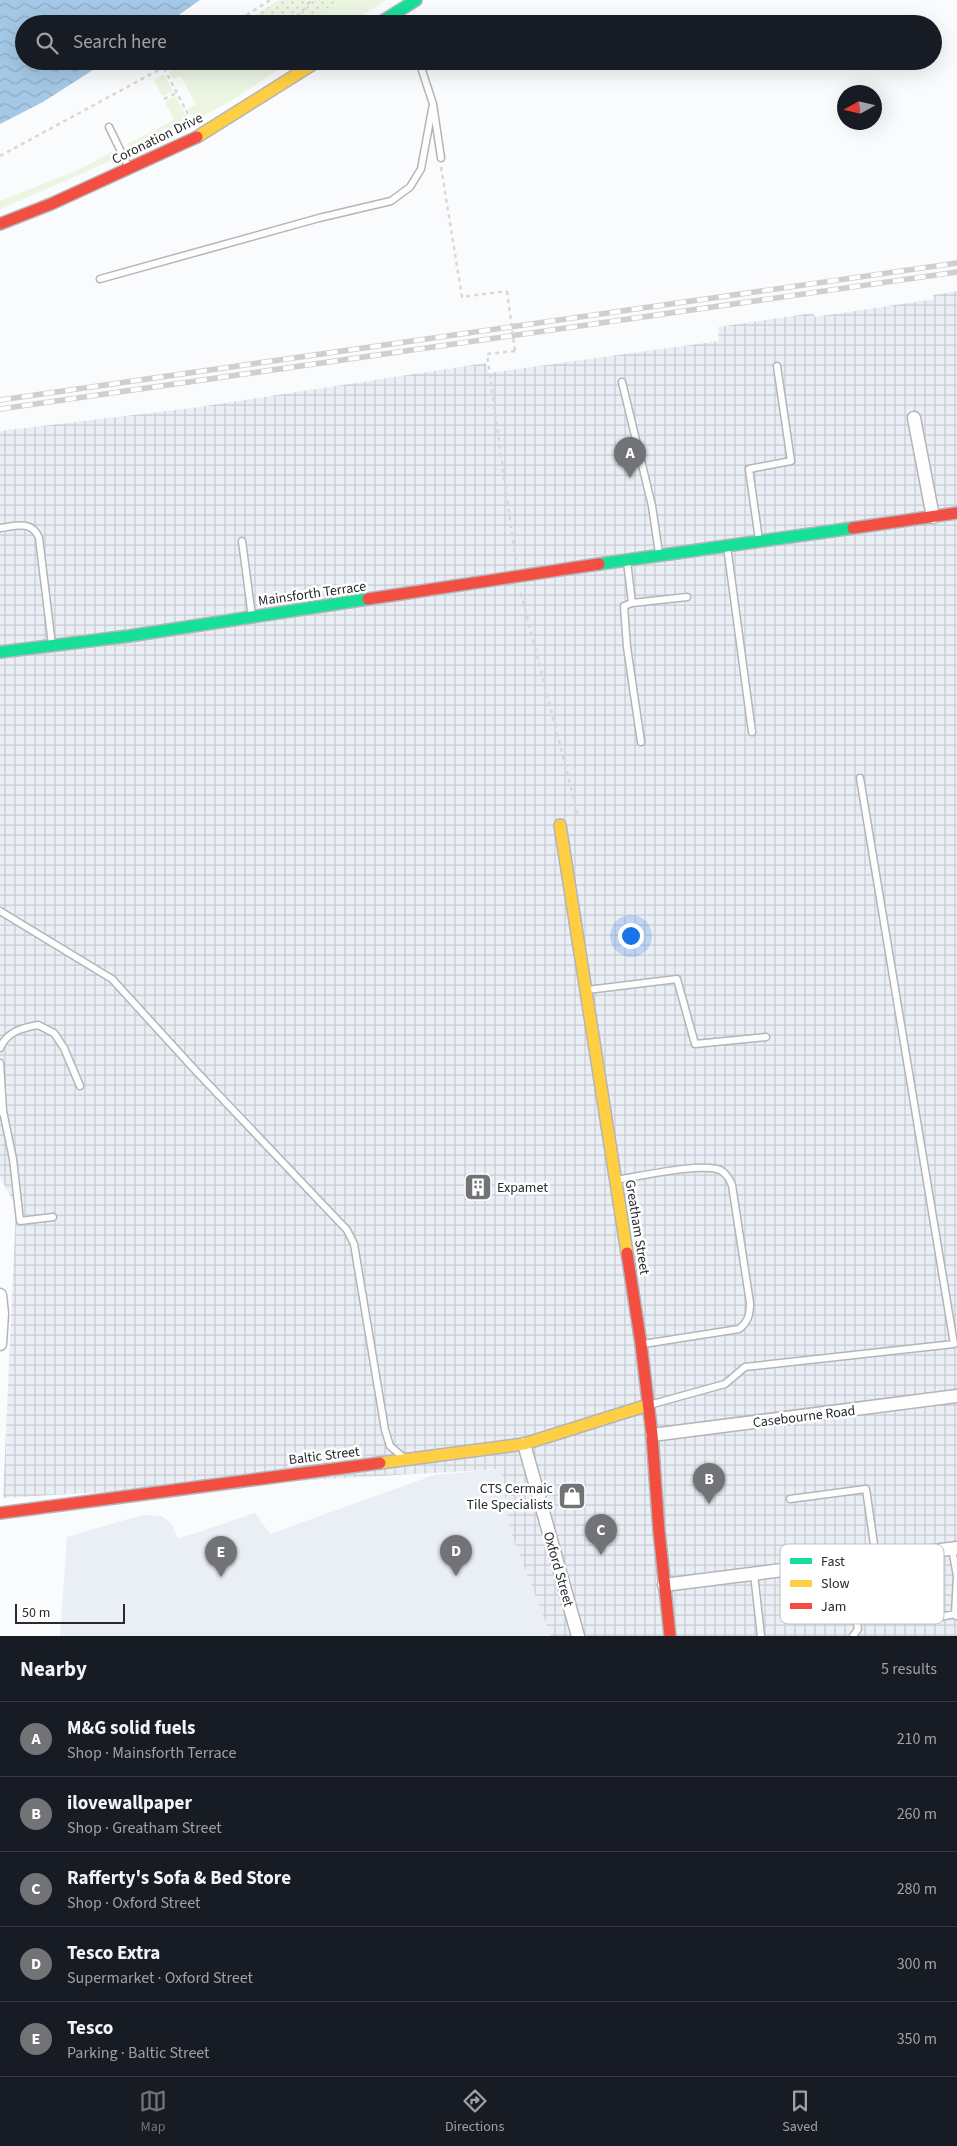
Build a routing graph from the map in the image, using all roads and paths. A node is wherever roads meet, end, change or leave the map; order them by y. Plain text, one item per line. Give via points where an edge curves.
1 (270, 0) edge
2 (311, 0) edge
3 (416, 0) edge
4 (248, 15) edge
5 (300, 15) edge
6 (399, 15) edge
7 (160, 70) edge
8 (165, 70) edge
9 (304, 70) edge
10 (422, 70) edge
11 (177, 93) junction
12 (164, 99) dead end
13 (434, 104) junction
14 (194, 125) dead end
15 (109, 127) dead end
16 (0, 156) edge
17 (441, 158) joint
18 (130, 169) junction
19 (0, 224) edge
20 (100, 279) dead end
21 (777, 366) dead end
22 (622, 382) dead end
23 (914, 418) dead end
24 (957, 513) edge
25 (933, 516) junction
26 (0, 528) edge
27 (242, 541) dead end
28 (759, 541) junction
29 (727, 545) junction
30 (659, 555) junction
31 (627, 560) junction
32 (518, 577) junction
33 (687, 596) dead end
34 (632, 603) junction
35 (252, 617) junction
36 (52, 645) junction
37 (0, 652) edge
38 (752, 732) dead end
39 (641, 742) dead end
40 (860, 778) dead end
41 (560, 825) joint
42 (0, 911) edge
43 (586, 990) junction
44 (766, 1037) dead end
45 (0, 1048) edge
46 (0, 1063) edge
47 (80, 1086) dead end
48 (1, 1112) edge
49 (616, 1180) junction
50 (53, 1217) dead end
51 (0, 1295) edge
52 (0, 1344) edge
53 (641, 1344) junction
54 (957, 1396) edge
55 (648, 1405) junction
56 (652, 1435) junction
57 (524, 1444) junction
58 (406, 1460) junction
59 (790, 1500) dead end
60 (0, 1513) edge
61 (874, 1544) edge
62 (955, 1548) edge
63 (780, 1571) edge
64 (754, 1574) junction
65 (957, 1576) edge
66 (664, 1585) junction
67 (956, 1616) edge
68 (857, 1624) edge
69 (578, 1636) edge
70 (670, 1636) edge
71 (760, 1636) edge
72 (853, 1636) edge

1 - 4 path
2 - 5 path
3 - 6 street
7 - 16 path
8 - 11 path
9 - 18 street, Coronation Drive via 199,136
10 - 13 lane
11 - 12 path
11 - 14 path
13 - 17 lane
13 - 20 lane via 421,169 410,187 391,201
15 - 18 lane
17 - 32 path, bridge via 462,297 507,291 515,351 487,354
18 - 19 street, Coronation Drive
21 - 28 lane via 791,462 749,468
22 - 30 lane via 652,506
23 - 25 street
24 - 25 street, Mainsforth Terrace
25 - 28 street, Mainsforth Terrace
26 - 36 lane via 26,524 37,532
27 - 35 lane
28 - 29 street, Mainsforth Terrace
29 - 30 street, Mainsforth Terrace
29 - 38 lane
30 - 31 street, Mainsforth Terrace
31 - 32 street, Mainsforth Terrace
31 - 34 lane
32 - 35 street, Mainsforth Terrace
32 - 41 path via 578,815
33 - 34 lane
34 - 39 lane via 624,606
35 - 36 street, Mainsforth Terrace
36 - 37 street, Mainsforth Terrace
40 - 55 lane via 954,1344 746,1367 726,1384
41 - 43 street, Greatham Street
42 - 58 lane via 112,979 347,1230 354,1244 385,1430 390,1446
43 - 44 lane via 677,979 695,1044
43 - 49 street, Greatham Street
45 - 47 lane via 4,1038 20,1028 38,1025 54,1034 64,1048
46 - 48 lane
48 - 50 lane via 12,1159 20,1220
49 - 53 street, Greatham Street
49 - 53 lane via 702,1167 714,1168 728,1176 732,1184 750,1303 750,1315 745,1324 739,1329
51 - 52 street
53 - 55 street, Greatham Street
54 - 56 street, Casebourne Road
55 - 56 street, Greatham Street
55 - 57 street, Baltic Street
56 - 66 street, Greatham Street
57 - 58 street, Baltic Street
57 - 69 street, Oxford Street
58 - 60 street, Baltic Street
59 - 61 lane via 866,1489
62 - 65 lane
63 - 64 street
64 - 66 street
64 - 71 lane
65 - 67 lane
66 - 70 street, Greatham Street
68 - 72 lane

